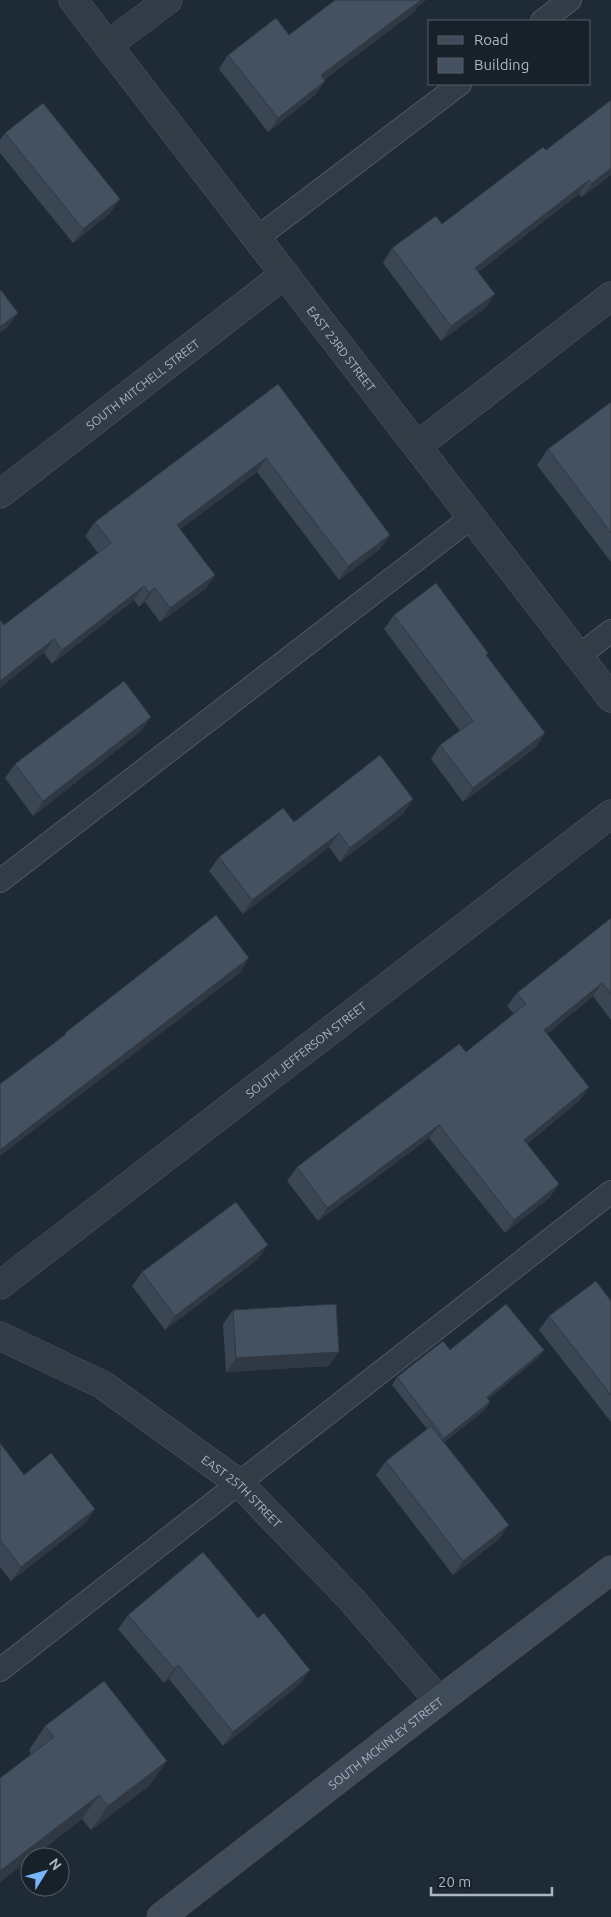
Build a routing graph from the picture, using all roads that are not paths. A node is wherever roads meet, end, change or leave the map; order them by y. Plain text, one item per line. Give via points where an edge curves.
1 (73, 0) edge
2 (168, 0) edge
3 (570, 0) edge
4 (543, 20) edge
5 (108, 46) junction
6 (459, 85) edge
7 (257, 238) junction
8 (285, 274) junction
9 (611, 296) edge
10 (417, 446) junction
11 (0, 494) edge
12 (472, 517) junction
13 (611, 631) edge
14 (579, 656) junction
15 (611, 698) edge
16 (611, 814) edge
17 (0, 881) edge
18 (611, 1192) edge
19 (0, 1285) edge
20 (0, 1336) edge
21 (240, 1484) junction
22 (611, 1570) edge
23 (0, 1670) edge
24 (439, 1701) junction
25 (161, 1917) edge

1 - 5 street, EAST 23RD STREET
2 - 5 street
3 - 4 lane
5 - 7 street, EAST 23RD STREET
6 - 7 lane
7 - 8 street, EAST 23RD STREET
8 - 10 street, EAST 23RD STREET
8 - 11 street, SOUTH MITCHELL STREET
9 - 10 street
10 - 12 street, EAST 23RD STREET
12 - 14 street, EAST 23RD STREET
12 - 17 lane
13 - 14 lane
14 - 15 street, EAST 23RD STREET
16 - 19 street, SOUTH JEFFERSON STREET
18 - 21 lane
20 - 21 street, EAST 25TH STREET via 103,1385
21 - 23 lane
21 - 24 street, EAST 25TH STREET via 351,1599
22 - 24 street, SOUTH MCKINLEY STREET
24 - 25 street, SOUTH MCKINLEY STREET

